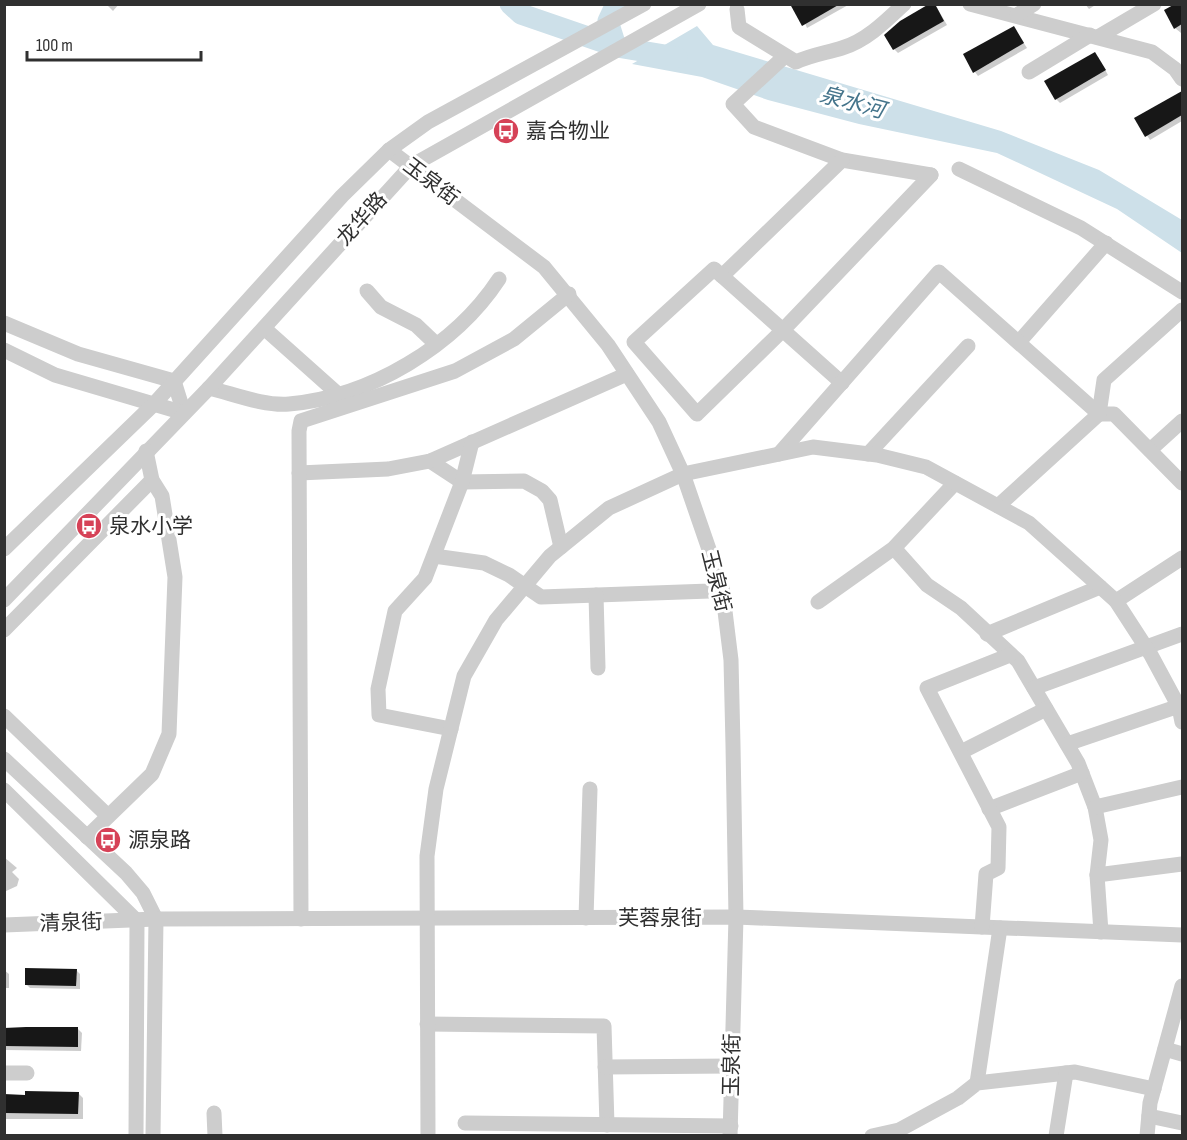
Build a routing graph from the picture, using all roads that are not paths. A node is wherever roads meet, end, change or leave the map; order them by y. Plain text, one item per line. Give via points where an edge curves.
1 (644, 4) edge
2 (904, 4) edge
3 (970, 4) edge
4 (1034, 4) edge
5 (1154, 4) edge
6 (694, 7) edge
7 (737, 9) dead end
8 (1017, 15) junction
9 (1094, 36) junction
10 (785, 56) junction
11 (1029, 72) dead end
12 (1182, 79) edge
13 (389, 150) junction
14 (842, 160) junction
15 (411, 166) junction
16 (959, 169) dead end
17 (1106, 243) junction
18 (722, 276) junction
19 (499, 279) dead end
20 (367, 291) dead end
21 (1182, 292) edge
22 (569, 294) junction
23 (1182, 310) edge
24 (4, 323) edge
25 (264, 328) junction
26 (783, 330) junction
27 (1019, 342) junction
28 (436, 344) junction
29 (968, 346) dead end
30 (4, 350) edge
31 (627, 374) junction
32 (174, 381) junction
33 (842, 383) junction
34 (209, 388) junction
35 (338, 394) junction
36 (154, 404) junction
37 (184, 413) junction
38 (1099, 414) junction
39 (1182, 421) edge
40 (472, 442) junction
41 (1150, 450) junction
42 (146, 451) junction
43 (779, 454) junction
44 (868, 454) junction
45 (430, 461) junction
46 (299, 473) junction
47 (683, 474) junction
48 (152, 480) junction
49 (462, 482) junction
50 (955, 483) junction
51 (1182, 483) edge
52 (998, 506) junction
53 (561, 547) junction
54 (5, 548) edge
55 (894, 548) junction
56 (434, 556) junction
57 (1182, 558) edge
58 (525, 586) junction
59 (722, 587) junction
60 (1101, 587) junction
61 (596, 595) junction
62 (4, 600) edge
63 (818, 602) dead end
64 (1116, 602) junction
65 (4, 630) edge
66 (987, 634) junction
67 (1182, 634) edge
68 (1146, 647) junction
69 (1010, 655) junction
70 (598, 668) dead end
71 (1034, 688) junction
72 (1046, 710) junction
73 (1181, 711) edge
74 (4, 716) edge
75 (451, 729) junction
76 (1067, 744) junction
77 (961, 752) junction
78 (4, 759) edge
79 (1082, 773) junction
80 (1182, 787) edge
81 (590, 789) dead end
82 (4, 790) edge
83 (1095, 807) junction
84 (989, 809) junction
85 (108, 816) junction
86 (87, 837) junction
87 (1182, 864) edge
88 (1097, 875) junction
89 (736, 917) junction
90 (586, 918) junction
91 (156, 919) junction
92 (301, 919) junction
93 (426, 919) junction
94 (137, 921) junction
95 (4, 925) edge
96 (982, 927) junction
97 (1000, 928) junction
98 (1101, 932) junction
99 (1182, 935) edge
100 (1182, 986) edge
101 (427, 1024) junction
102 (1165, 1049) junction
103 (1182, 1054) edge
104 (732, 1066) junction
105 (605, 1067) junction
106 (4, 1073) edge
107 (27, 1073) dead end
108 (1065, 1073) junction
109 (977, 1083) junction
110 (1154, 1089) junction
111 (214, 1113) dead end
112 (1149, 1116) junction
113 (465, 1123) dead end
114 (1182, 1123) edge
115 (602, 1128) edge
116 (731, 1131) edge
117 (136, 1136) edge
118 (153, 1136) edge
119 (215, 1136) edge
120 (428, 1136) edge
121 (872, 1136) edge
122 (1056, 1136) edge
123 (1147, 1136) edge

1 - 13 street, 龙华路 via 428,122
2 - 10 street via 873,31 843,48 819,52 796,62
3 - 8 street
4 - 8 street
5 - 9 street
6 - 15 street, 龙华路
7 - 10 street via 739,27
8 - 9 street
9 - 11 street
9 - 12 street via 1152,52
10 - 14 street via 733,104 754,127
13 - 15 street, 玉泉街
13 - 32 street, 龙华路 via 342,196
14 - 18 street
14 - 26 street via 931,175
15 - 22 street, 玉泉街 via 544,267
15 - 25 street, 龙华路
16 - 17 street
17 - 21 street
17 - 27 street
18 - 26 street
18 - 26 street via 714,268 634,342 697,414
19 - 28 street via 470,316
20 - 28 street via 381,307 416,325
22 - 31 street, 玉泉街
22 - 46 street via 514,339 455,371 301,421
23 - 38 street via 1104,380
24 - 32 street via 78,354
25 - 34 street, 龙华路
25 - 35 street
26 - 33 street
27 - 33 street via 939,272
27 - 38 street
28 - 35 street via 398,371
29 - 44 street
30 - 36 street via 55,375
31 - 40 street
31 - 47 street, 玉泉街 via 660,422
32 - 36 street, 龙华路
32 - 37 street
33 - 43 street
34 - 35 street via 288,404
34 - 37 street, 龙华路
36 - 37 street
36 - 54 street
37 - 42 street
38 - 41 street via 1114,414
38 - 52 street
39 - 41 street
40 - 45 street
40 - 49 street
41 - 51 street
42 - 48 street
42 - 62 street
43 - 44 street via 813,447
43 - 47 street
44 - 50 street via 926,467
45 - 46 street via 388,469
45 - 49 street
46 - 92 street
47 - 53 street via 609,508
47 - 59 street, 玉泉街
48 - 65 street
48 - 85 street via 162,496 175,577 169,734 152,774
49 - 53 street via 524,481 542,491 550,500
49 - 56 street
50 - 52 street
50 - 55 street
52 - 60 street via 1029,523
53 - 58 street
55 - 63 street
55 - 66 street via 927,585 961,608
56 - 58 street via 483,563
56 - 75 street via 425,578 395,611 378,689 380,715
57 - 64 street
58 - 61 street via 541,597
58 - 75 street via 496,620 464,676
59 - 61 street via 710,591
59 - 89 street, 玉泉街 via 731,660
60 - 64 street
60 - 66 street
61 - 70 street
64 - 68 street
66 - 69 street
67 - 68 street
68 - 71 street
68 - 73 street
69 - 71 street
69 - 77 street via 927,688
71 - 72 street
72 - 76 street
72 - 77 street
73 - 76 street
74 - 85 street
75 - 93 street via 435,789 427,856
76 - 79 street
77 - 84 street
78 - 86 street
79 - 83 street
79 - 84 street
80 - 83 street
81 - 90 street
82 - 94 street
83 - 88 street via 1101,840
84 - 96 street via 999,827 998,868 986,874
85 - 86 street
86 - 91 street via 143,893
87 - 88 street
88 - 98 street
89 - 90 street, 芙蓉泉街
89 - 96 street, 芙蓉泉街
89 - 104 street, 玉泉街
90 - 93 street, 芙蓉泉街
91 - 92 street, 芙蓉泉街
91 - 94 street, 芙蓉泉街
91 - 118 street
92 - 93 street, 芙蓉泉街
93 - 101 street
94 - 95 street, 清泉街
94 - 117 street
96 - 97 street, 芙蓉泉街
97 - 98 street, 芙蓉泉街
97 - 109 street
98 - 99 street, 芙蓉泉街
100 - 102 street
101 - 105 street via 604,1026
101 - 120 street
102 - 103 street
102 - 110 street
104 - 105 street
104 - 116 street, 玉泉街
105 - 115 street
106 - 107 street
108 - 109 street
108 - 110 street
108 - 122 street
109 - 121 street via 958,1098 899,1130
110 - 112 street
111 - 119 street
112 - 114 street
112 - 123 street
113 - 115 street
115 - 116 street

